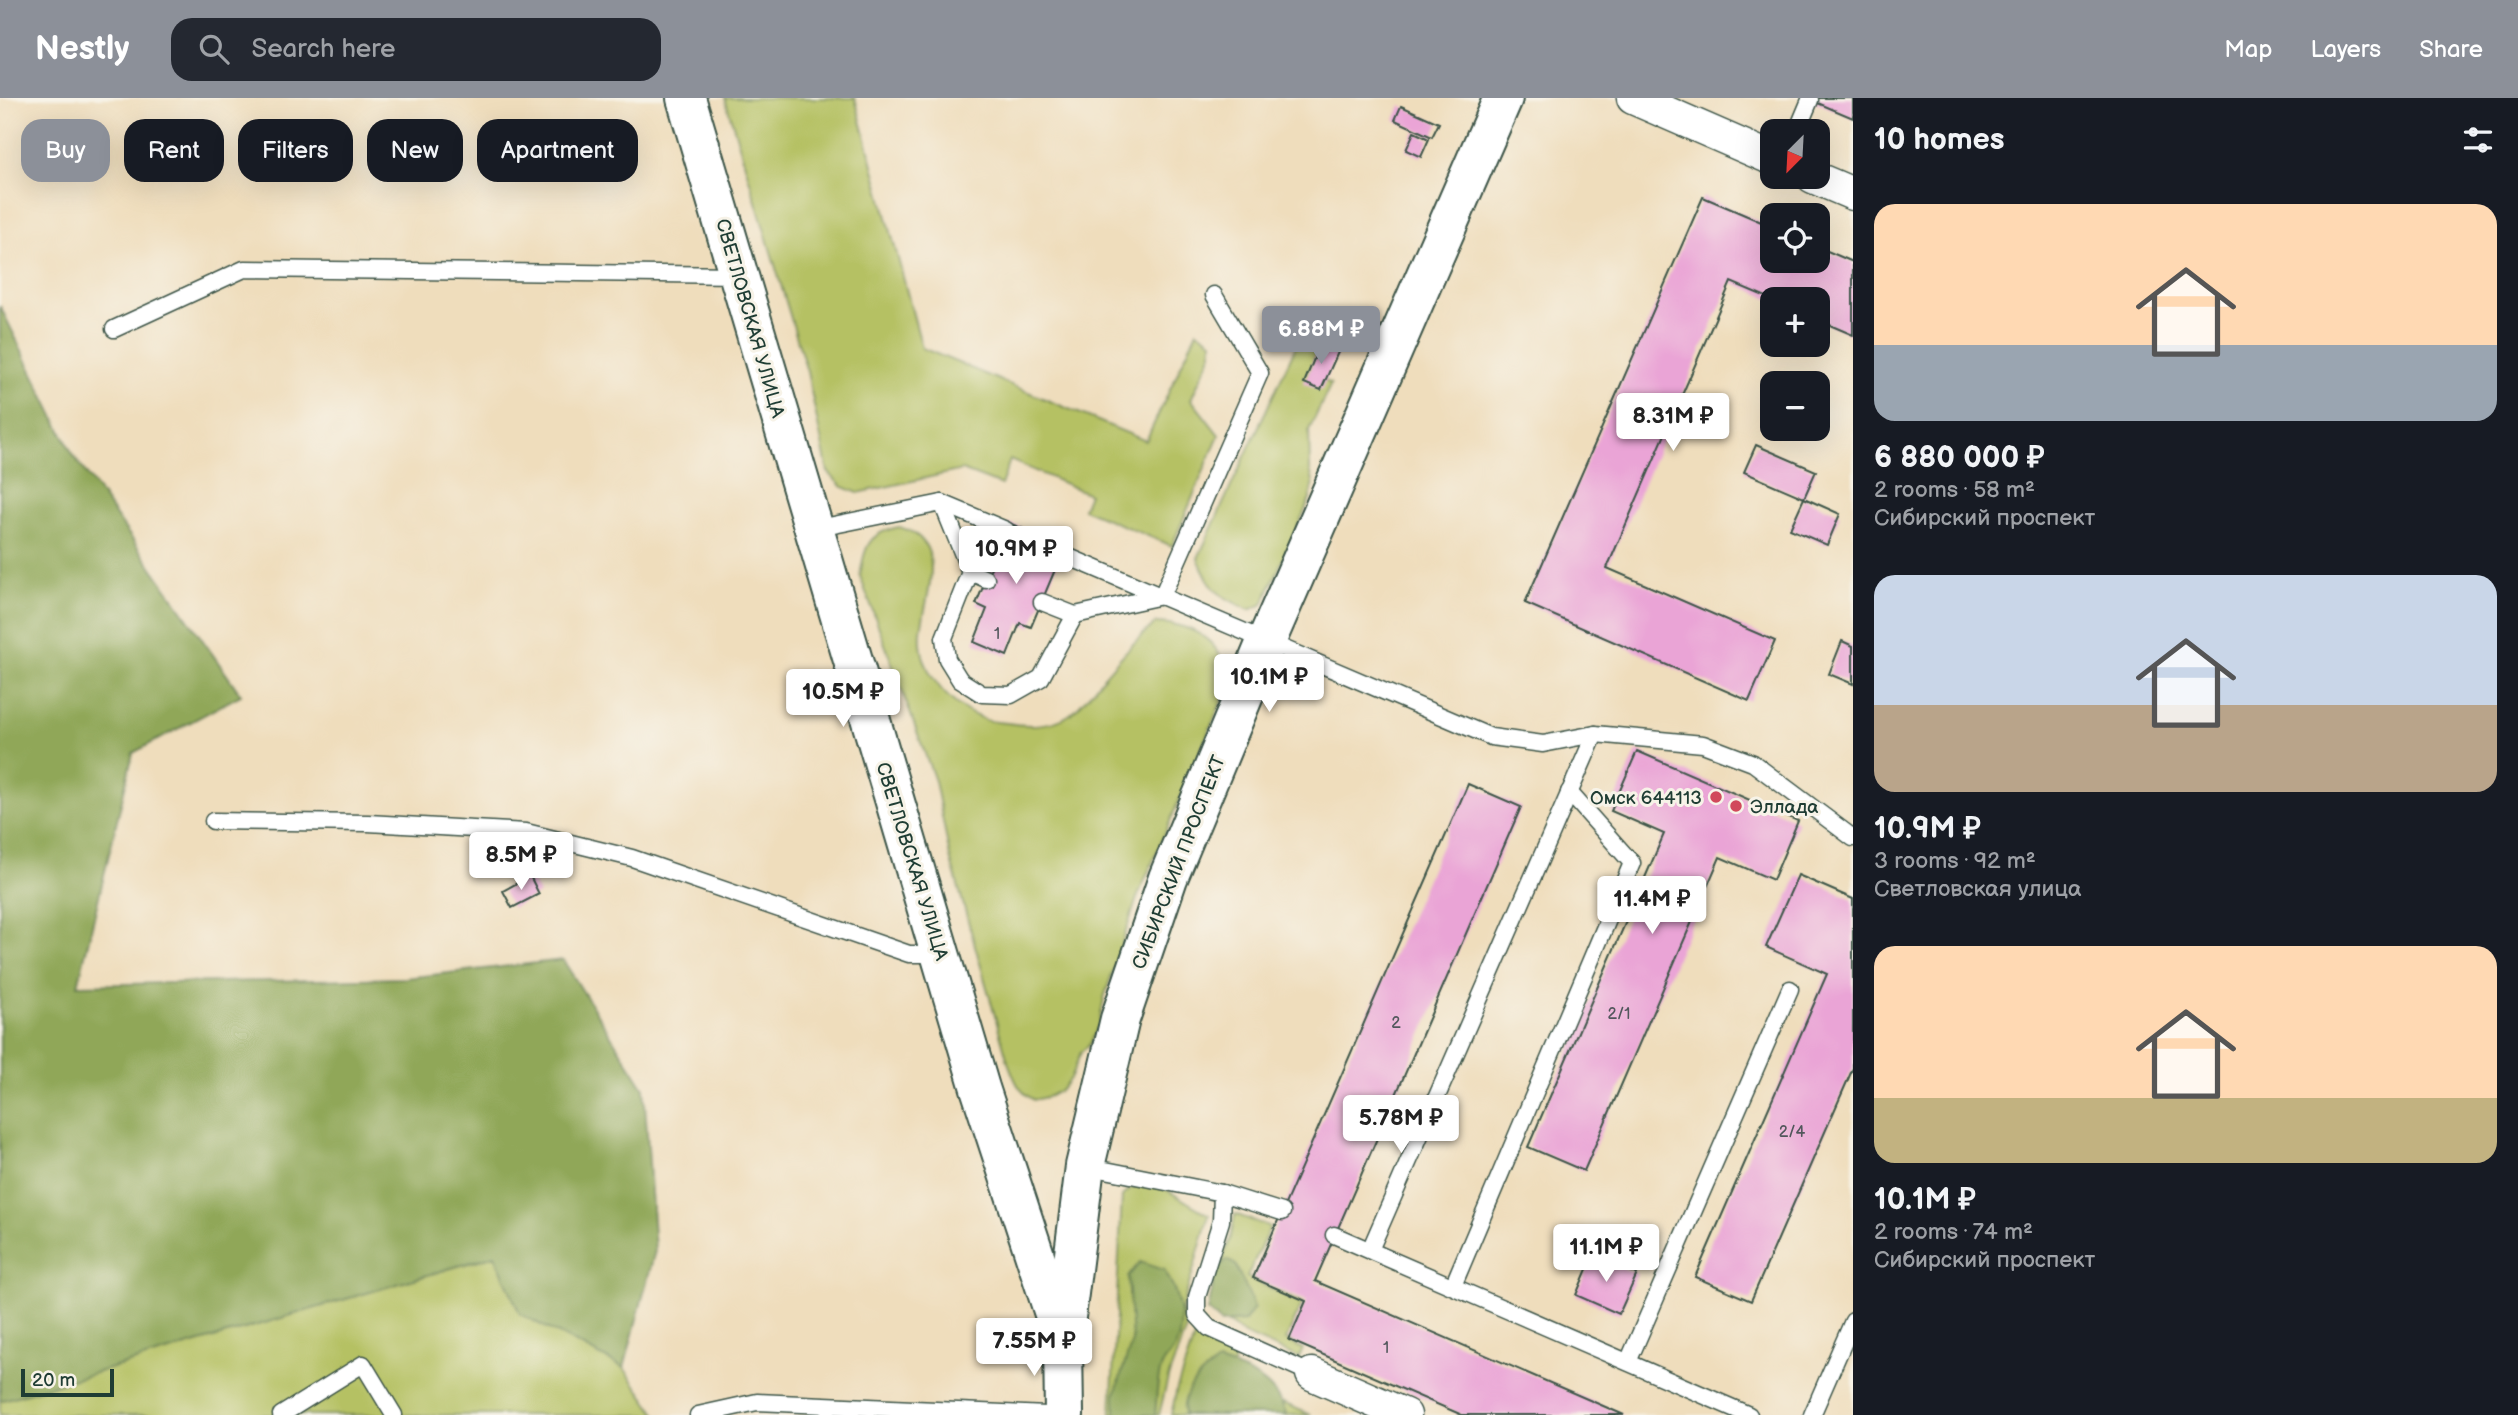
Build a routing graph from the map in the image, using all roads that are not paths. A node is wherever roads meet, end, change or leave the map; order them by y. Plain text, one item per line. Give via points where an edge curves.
1 (686, 98) edge
2 (1503, 98) edge
3 (1633, 98) edge
4 (1810, 100) edge
5 (1802, 119) edge
6 (1760, 153) edge
7 (1830, 184) edge
8 (1853, 194) edge
9 (739, 275) junction
10 (1214, 295) dead end
11 (114, 329) dead end
12 (942, 503) junction
13 (814, 528) junction
14 (1006, 530) dead end
15 (1062, 554) dead end
16 (970, 572) junction
17 (986, 579) dead end
18 (1162, 596) junction
19 (1042, 601) dead end
20 (1075, 615) junction
21 (1266, 642) junction
22 (1595, 734) junction
23 (1569, 792) junction
24 (213, 821) dead end
25 (1853, 838) edge
26 (940, 954) junction
27 (1790, 989) dead end
28 (1084, 1166) junction
29 (1222, 1193) junction
30 (1282, 1212) dead end
31 (1334, 1235) dead end
32 (1370, 1250) junction
33 (1453, 1286) junction
34 (1853, 1321) edge
35 (1063, 1341) junction
36 (1628, 1362) junction
37 (1312, 1374) joint
38 (281, 1415) edge
39 (394, 1415) edge
40 (698, 1415) edge
41 (1047, 1415) edge
42 (1064, 1415) edge
43 (1405, 1415) edge
44 (1749, 1415) edge
45 (1812, 1415) edge

1 - 9 main road, СВЕТЛОВСКАЯ УЛИЦА
2 - 21 main road, СИБИРСКИЙ ПРОСПЕКТ
3 - 6 street
4 - 5 lane
7 - 8 street
9 - 11 lane via 244,269
9 - 13 main road, СВЕТЛОВСКАЯ УЛИЦА
10 - 18 lane via 1260,373
12 - 13 lane
12 - 14 lane
12 - 16 lane
13 - 26 main road, СВЕТЛОВСКАЯ УЛИЦА
15 - 18 lane
16 - 17 lane
16 - 20 lane via 944,638 947,659 960,680 982,694 1012,695 1041,678
18 - 20 lane
18 - 21 lane
19 - 20 lane
21 - 22 lane via 1491,737 1543,744
21 - 28 main road, СИБИРСКИЙ ПРОСПЕКТ via 1168,878 1120,1019
22 - 23 lane
22 - 25 lane via 1703,744 1753,763
23 - 32 lane
23 - 33 lane via 1633,863
24 - 26 lane via 368,822 526,832 632,858 887,948
26 - 35 main road, СВЕТЛОВСКАЯ УЛИЦА
27 - 36 lane
28 - 29 lane
28 - 35 main road, СИБИРСКИЙ ПРОСПЕКТ
29 - 30 lane
29 - 37 lane via 1221,1221 1197,1297 1197,1315 1209,1328
31 - 32 lane
32 - 33 lane
33 - 36 lane
34 - 45 lane
35 - 42 main road
36 - 44 lane
37 - 43 street
38 - 39 lane via 363,1364
40 - 41 lane via 757,1402

